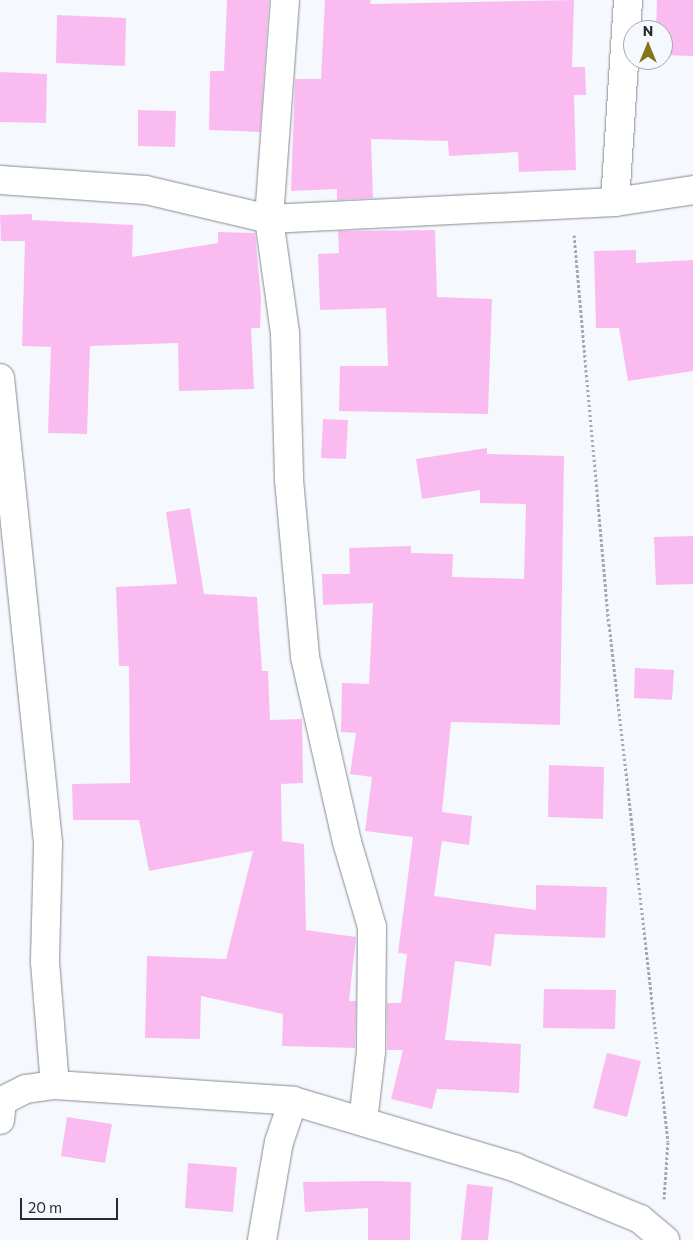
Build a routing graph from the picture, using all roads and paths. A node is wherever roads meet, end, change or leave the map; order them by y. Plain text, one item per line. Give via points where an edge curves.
1 (285, 0) edge
2 (628, 0) edge
3 (0, 180) edge
4 (693, 190) edge
5 (615, 202) junction
6 (572, 205) junction
7 (269, 219) junction
8 (0, 378) edge
9 (55, 1085) junction
10 (294, 1101) junction
11 (1, 1107) edge
12 (363, 1120) junction
13 (663, 1236) edge
14 (262, 1240) edge

1 - 7 street
2 - 5 street
3 - 7 street via 146,190
4 - 5 street
5 - 6 street
6 - 7 street
6 - 13 path via 609,624 668,1142
7 - 12 street via 284,333 289,480 304,657 347,842 372,927 371,1052
8 - 9 street via 48,845 45,962
9 - 10 street
9 - 11 street via 26,1088
10 - 12 street
10 - 14 street via 279,1142
12 - 13 street via 514,1167 640,1219

